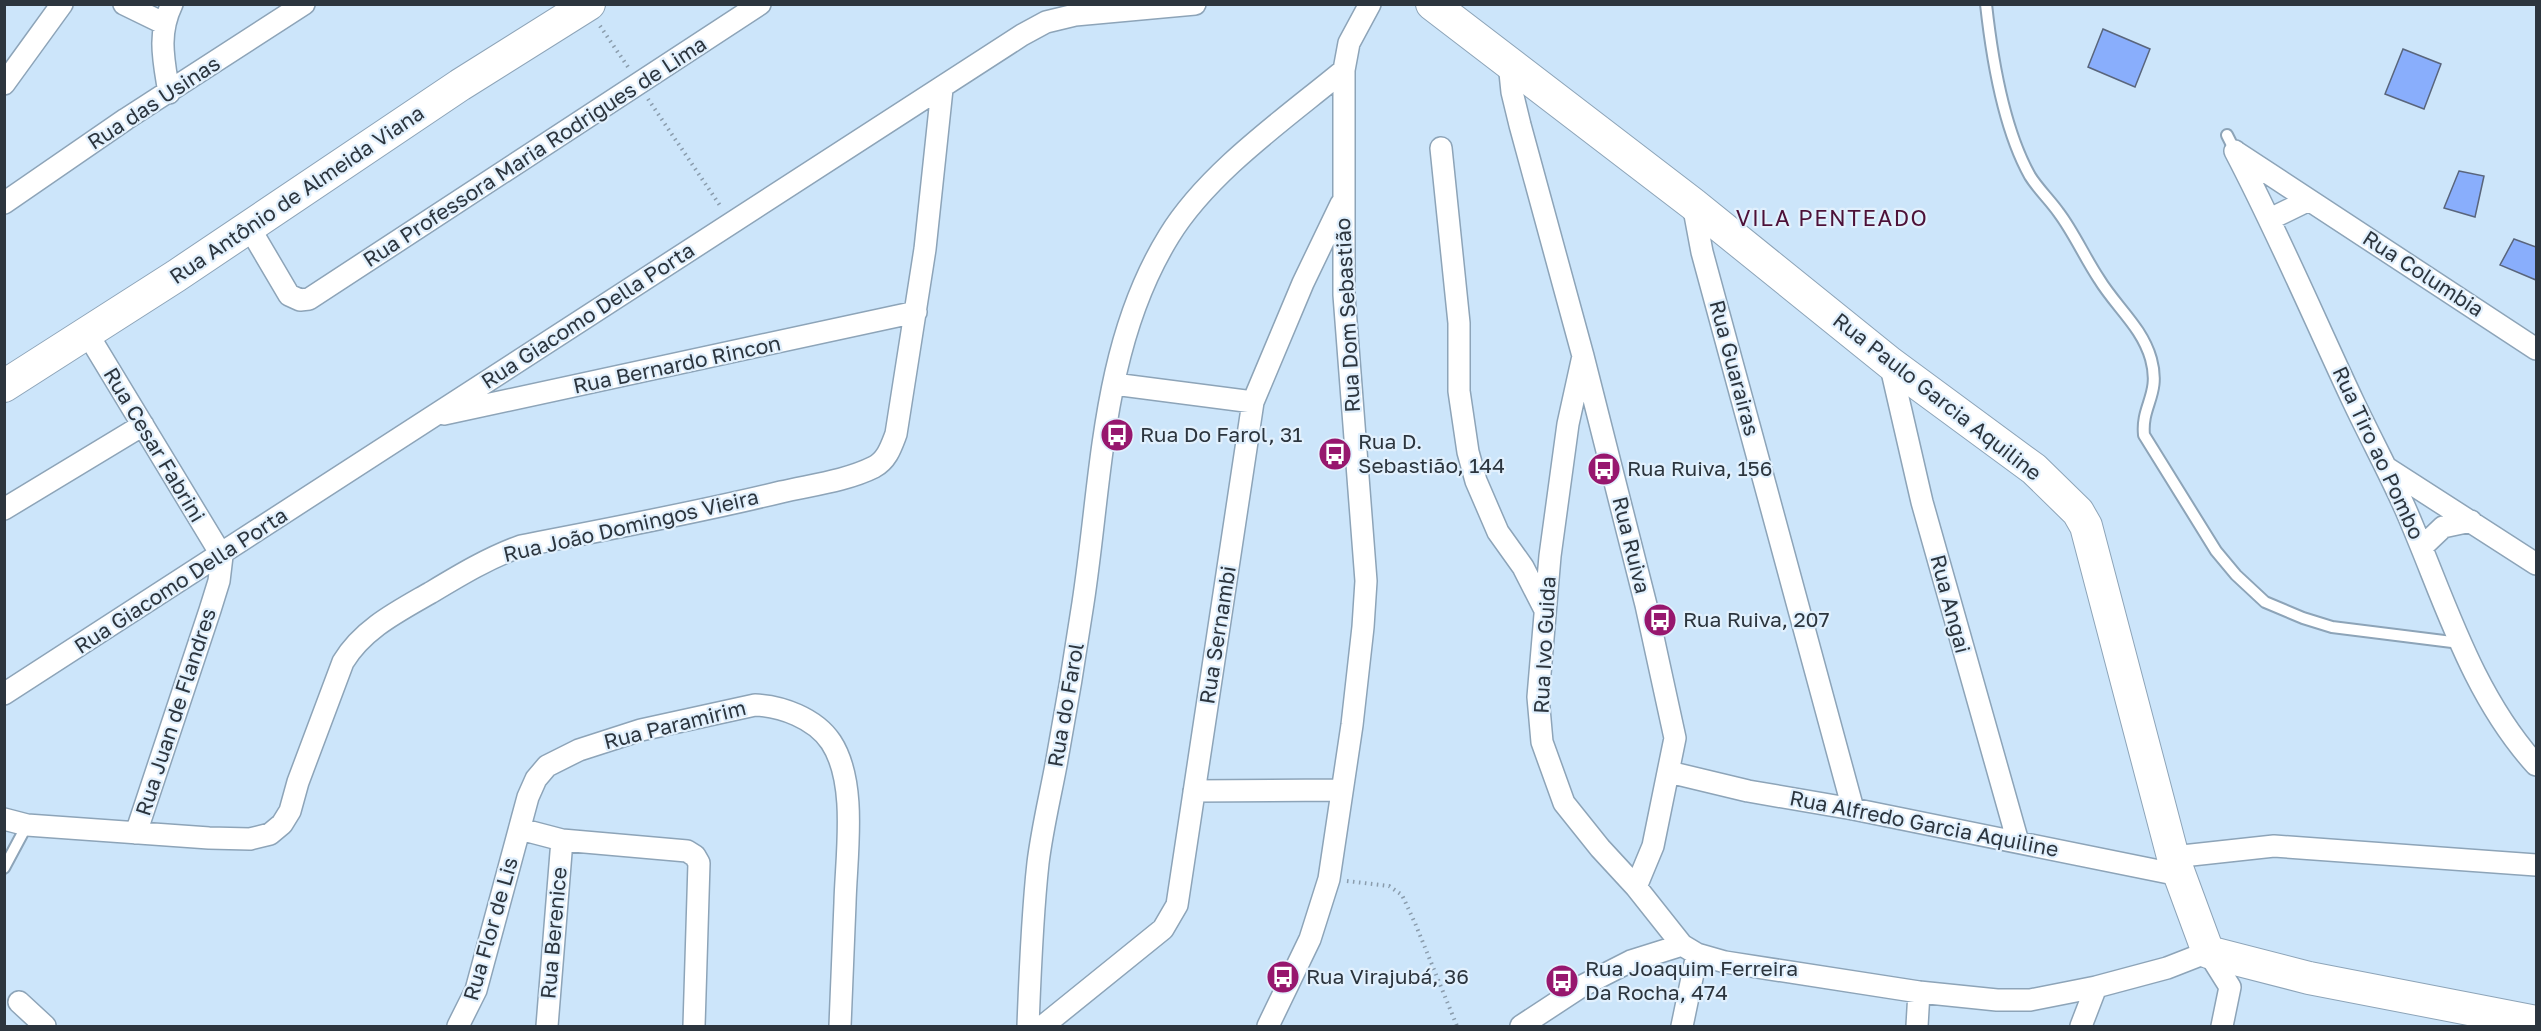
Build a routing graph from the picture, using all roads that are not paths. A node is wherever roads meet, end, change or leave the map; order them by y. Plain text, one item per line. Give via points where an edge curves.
1 (62, 4) edge
2 (124, 4) edge
3 (304, 4) edge
4 (760, 4) edge
5 (1195, 4) edge
6 (1370, 4) edge
7 (1431, 4) edge
8 (1986, 4) edge
9 (588, 5) edge
10 (168, 14) edge
11 (1467, 16) edge
12 (1509, 63) junction
13 (1344, 70) junction
14 (4, 84) edge
15 (942, 89) junction
16 (169, 93) junction
17 (2231, 143) joint
18 (1441, 148) dead end
19 (2309, 200) junction
20 (1342, 201) junction
21 (4, 202) edge
22 (1693, 204) junction
23 (2270, 219) junction
24 (249, 227) junction
25 (916, 312) junction
26 (87, 333) junction
27 (2536, 349) edge
28 (1583, 356) junction
29 (1890, 363) junction
30 (1114, 384) junction
31 (4, 386) edge
32 (1253, 402) junction
33 (437, 416) junction
34 (143, 425) junction
35 (2387, 468) junction
36 (4, 509) edge
37 (2471, 520) junction
38 (2422, 547) junction
39 (222, 555) junction
40 (2536, 564) edge
41 (1545, 610) junction
42 (2460, 643) junction
43 (4, 694) edge
44 (2536, 765) edge
45 (1669, 772) junction
46 (1341, 790) junction
47 (1194, 791) junction
48 (1853, 809) junction
49 (4, 819) edge
50 (27, 825) junction
51 (520, 830) junction
52 (136, 833) junction
53 (562, 840) junction
54 (2018, 842) junction
55 (2536, 865) edge
56 (2176, 866) junction
57 (4, 868) edge
58 (1636, 887) junction
59 (1689, 950) junction
60 (2208, 951) junction
61 (2258, 966) junction
62 (2096, 987) junction
63 (2230, 987) junction
64 (1919, 992) junction
65 (19, 1002) dead end
66 (2536, 1023) edge
67 (45, 1026) edge
68 (458, 1026) edge
69 (547, 1026) edge
70 (694, 1026) edge
71 (840, 1026) edge
72 (1028, 1026) edge
73 (1043, 1026) edge
74 (1268, 1026) edge
75 (1521, 1026) edge
76 (1682, 1026) edge
77 (1917, 1026) edge
78 (2081, 1026) edge
79 (2222, 1026) edge

1 - 14 street
2 - 10 street
3 - 16 street, Rua das Usinas
4 - 24 street, Rua Professora Maria Rodrigues de Lima via 309,299 289,295
5 - 15 street, Rua Giacomo Della Porta via 1075,15 1046,22
6 - 13 street, Rua Dom Sebastião via 1349,43
7 - 11 street, Rua Paulo Garcia Aquiline
8 - 42 lane via 1990,42 2015,143 2031,177 2060,214 2100,282 2144,339 2155,379 2144,435 2216,550 2254,593 2281,610 2332,627
9 - 24 street, Rua Antônio de Almeida Viana via 460,85
10 - 16 street via 164,58
11 - 12 street, Rua Paulo Garcia Aquiline
12 - 22 street, Rua Paulo Garcia Aquiline
12 - 28 street, Rua Ruiva via 1520,125
13 - 20 street, Rua Dom Sebastião
13 - 30 street, Rua do Farol via 1264,136 1187,210 1151,267 1129,322
15 - 25 street, Rua João Domingos Vieira
15 - 33 street, Rua Giacomo Della Porta
16 - 21 street, Rua das Usinas
17 - 19 street, Rua Columbia
17 - 23 street, Rua Tiro ao Pombo
18 - 41 street via 1459,323 1459,391 1468,452 1498,532 1523,567
19 - 23 street
19 - 27 street, Rua Columbia
20 - 32 street, Rua Sernambi
20 - 46 street, Rua Dom Sebastião via 1347,338 1366,581
22 - 29 street, Rua Paulo Garcia Aquiline
22 - 48 street, Rua Guarairas via 1702,252
23 - 35 street, Rua Tiro ao Pombo
24 - 26 street, Rua Antônio de Almeida Viana
25 - 33 street, Rua Bernardo Rincon
25 - 52 street, Rua João Domingos Vieira via 896,434 890,452 873,467 765,496 521,546 483,561 380,622 352,647 343,662 290,811 270,834 250,839
26 - 31 street, Rua Antônio de Almeida Viana
26 - 34 street, Rua Cesar Fabrini
28 - 41 street, Rua Ivo Guida via 1568,424
28 - 45 street, Rua Ruiva via 1675,738
29 - 54 street, Rua Angai via 1922,502
29 - 56 street, Rua Paulo Garcia Aquiline via 2034,470 2078,512 2086,526
30 - 32 street
30 - 72 street, Rua do Farol via 1084,600 1039,862
32 - 47 street, Rua Sernambi
33 - 39 street, Rua Giacomo Della Porta
34 - 36 street
34 - 39 street, Rua Cesar Fabrini
35 - 37 street
35 - 38 street, Rua Tiro ao Pombo
37 - 38 street via 2443,527
37 - 40 street
38 - 42 street, Rua Tiro ao Pombo
39 - 43 street, Rua Giacomo Della Porta
39 - 52 street, Rua Juan de Flandres via 219,581
41 - 58 street, Rua Ivo Guida via 1538,697 1542,742 1552,776 1564,803
42 - 44 street, Rua Tiro ao Pombo via 2497,715
45 - 48 street, Rua Alfredo Garcia Aquiline via 1748,791
45 - 58 street, Rua Ruiva via 1653,846
46 - 47 street
46 - 74 street, Rua Dom Sebastião via 1329,879 1310,939
47 - 73 street, Rua Sernambi via 1177,905 1170,919 1163,929
48 - 54 street, Rua Alfredo Garcia Aquiline
49 - 50 street, Rua João Domingos Vieira
50 - 52 street, Rua João Domingos Vieira
50 - 57 lane
51 - 53 street
51 - 68 street, Rua Flor de Lis via 476,990
51 - 71 street, Rua Paramirim via 536,779 547,766 579,750 641,730 755,705 773,706 814,726 830,740 847,795
53 - 69 street, Rua Berenice
53 - 70 street via 687,851 695,856 699,863
54 - 56 street, Rua Alfredo Garcia Aquiline
55 - 56 street, Rua Alfredo Garcia Aquiline via 2274,846
56 - 60 street, Rua Paulo Garcia Aquiline
58 - 59 street, Rua Ivo Guida
59 - 64 street via 1725,962
59 - 75 street via 1631,961 1582,986
59 - 76 street
60 - 61 street
60 - 62 street via 2167,968
60 - 63 street
61 - 63 street
61 - 66 street
62 - 64 street via 2030,1000
62 - 78 street
63 - 79 street
64 - 77 street
65 - 67 street

